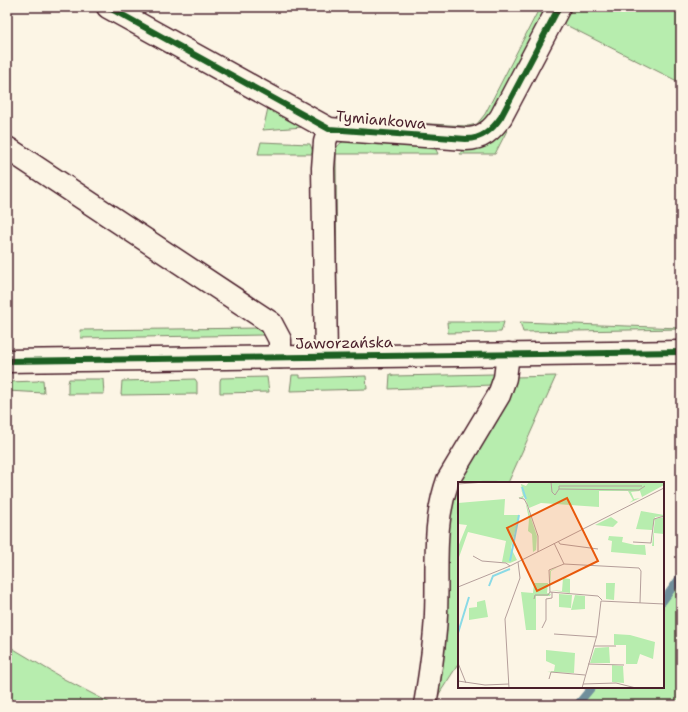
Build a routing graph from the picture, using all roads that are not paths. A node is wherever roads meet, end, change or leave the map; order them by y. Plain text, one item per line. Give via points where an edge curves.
1 (108, 7) edge
2 (559, 7) edge
3 (329, 129) junction
4 (7, 148) edge
5 (681, 352) edge
6 (508, 354) junction
7 (326, 356) junction
8 (280, 357) junction
9 (7, 361) edge
10 (425, 705) edge

1 - 3 street, Tymiankowa
2 - 3 street, Tymiankowa via 501,117 480,137 466,139
3 - 7 street, Tymiankowa via 322,168
4 - 8 street via 271,323 280,340
5 - 6 street, Jaworzańska
6 - 7 street, Jaworzańska
6 - 10 street via 505,378 499,395 448,480 442,496 437,526 436,614 432,664
7 - 8 street, Jaworzańska
8 - 9 street, Jaworzańska

